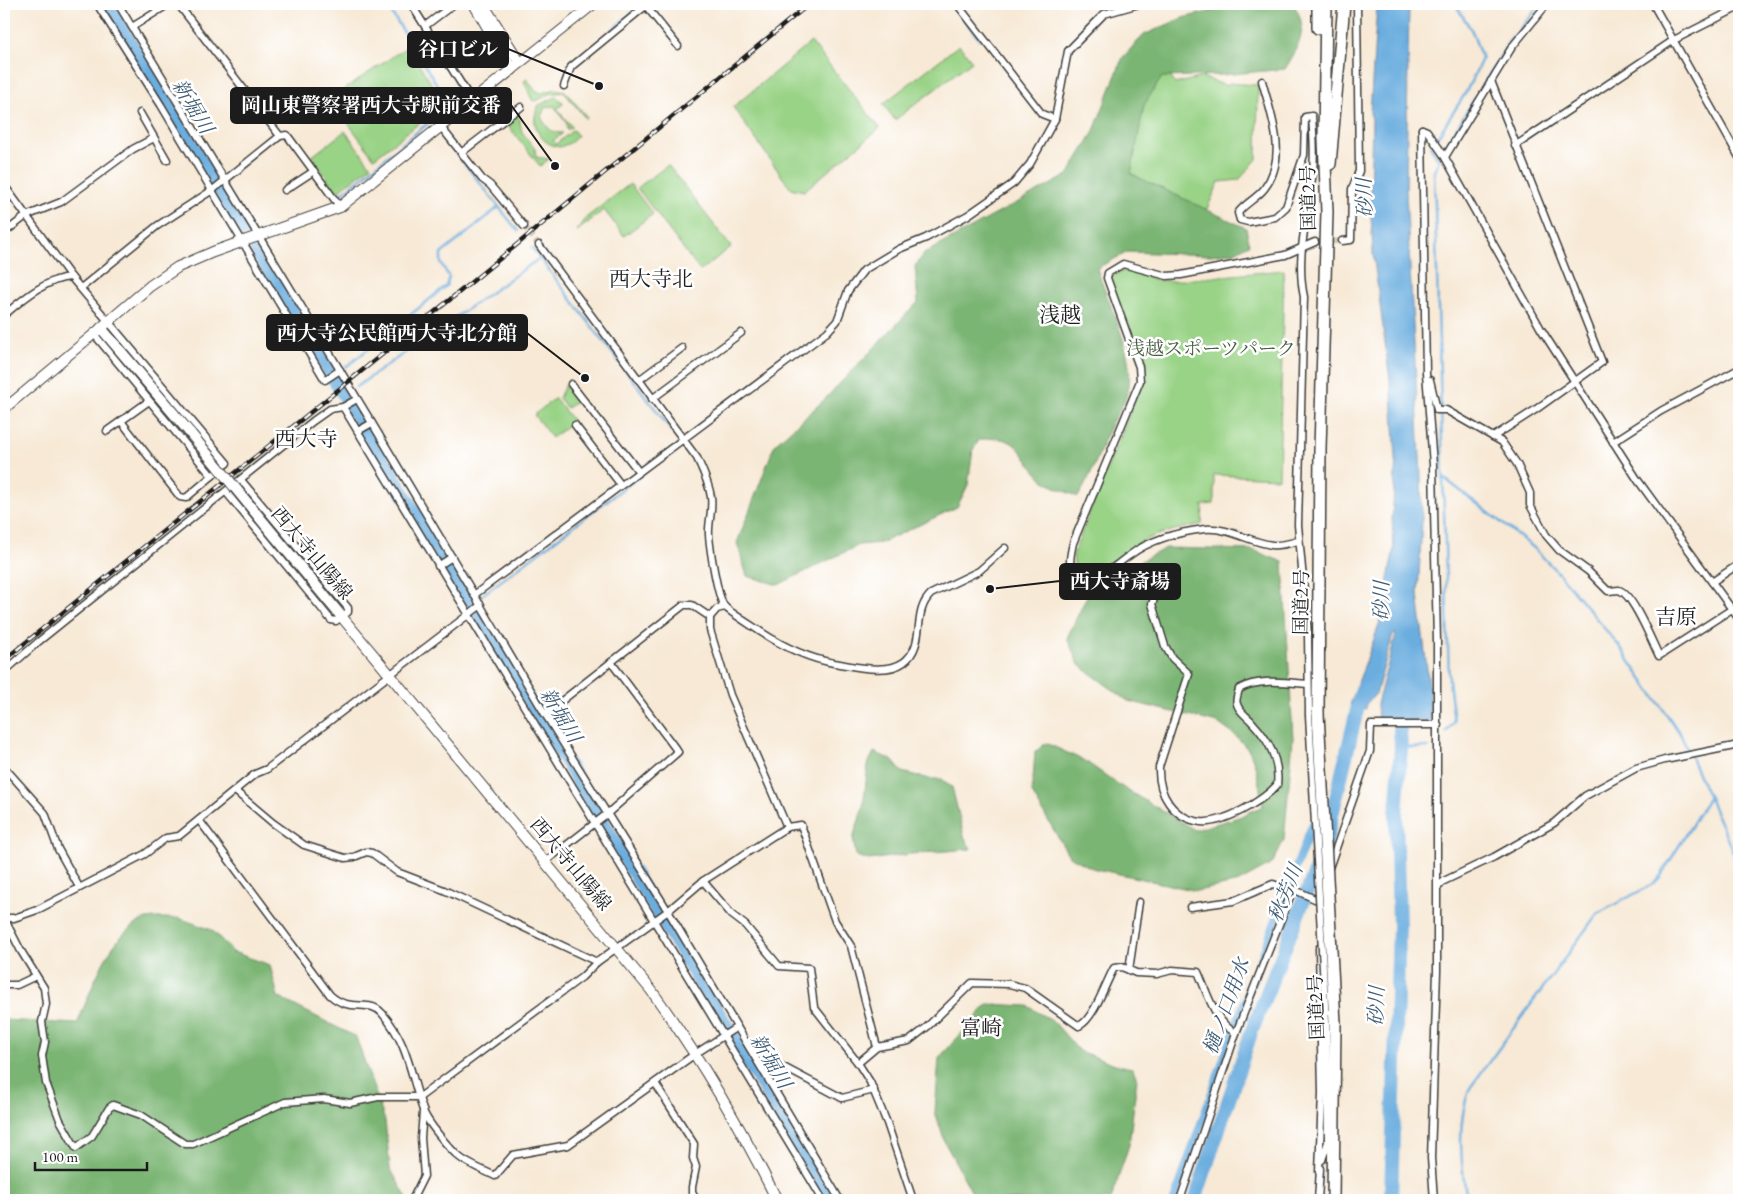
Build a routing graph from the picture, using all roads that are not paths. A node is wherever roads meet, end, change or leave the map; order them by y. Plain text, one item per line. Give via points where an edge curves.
1 (97, 4) edge
2 (118, 4) edge
3 (169, 4) edge
4 (178, 4) edge
5 (411, 4) edge
6 (454, 4) edge
7 (474, 4) edge
8 (483, 4) edge
9 (594, 4) edge
10 (957, 4) edge
11 (1139, 4) edge
12 (1318, 4) edge
13 (1326, 4) edge
14 (1344, 4) edge
15 (1357, 4) edge
16 (1547, 4) edge
17 (1653, 4) edge
18 (647, 5) edge
19 (1739, 7) edge
20 (425, 26) junction
21 (132, 27) junction
22 (1674, 40) junction
23 (678, 46) dead end
24 (520, 63) junction
25 (512, 70) junction
26 (1262, 80) dead end
27 (1491, 80) junction
28 (564, 86) dead end
29 (472, 101) junction
30 (521, 107) dead end
31 (140, 113) dead end
32 (1055, 119) junction
33 (441, 127) junction
34 (280, 136) junction
35 (154, 138) junction
36 (1324, 139) junction
37 (1515, 146) junction
38 (462, 153) junction
39 (1444, 155) junction
40 (1739, 157) edge
41 (167, 160) dead end
42 (314, 171) junction
43 (223, 181) junction
44 (4, 186) edge
45 (213, 189) junction
46 (286, 190) dead end
47 (340, 207) junction
48 (1327, 212) junction
49 (26, 216) junction
50 (524, 226) tunnel mouth
51 (4, 233) edge
52 (258, 237) junction
53 (1342, 241) dead end
54 (243, 242) junction
55 (1315, 242) tunnel mouth
56 (539, 245) tunnel mouth
57 (1302, 247) junction
58 (71, 277) junction
59 (81, 288) junction
60 (4, 315) edge
61 (101, 328) junction
62 (741, 333) dead end
63 (316, 334) junction
64 (304, 342) junction
65 (682, 348) dead end
66 (1739, 368) edge
67 (338, 372) junction
68 (1426, 374) junction
69 (638, 380) junction
70 (1576, 382) junction
71 (571, 384) dead end
72 (652, 399) junction
73 (356, 400) junction
74 (149, 401) junction
75 (344, 407) junction
76 (4, 409) edge
77 (120, 422) junction
78 (371, 424) junction
79 (575, 425) dead end
80 (107, 431) dead end
81 (359, 431) junction
82 (1494, 437) junction
83 (683, 440) junction
84 (1613, 442) junction
85 (639, 472) junction
86 (212, 476) junction
87 (241, 480) junction
88 (621, 485) junction
89 (226, 492) junction
90 (1298, 541) junction
91 (1005, 548) dead end
92 (450, 558) junction
93 (1739, 564) edge
94 (439, 566) junction
95 (1712, 582) junction
96 (1156, 594) dead end
97 (474, 595) junction
98 (479, 606) junction
99 (725, 607) junction
100 (1732, 609) junction
101 (468, 614) junction
102 (342, 616) junction
103 (710, 617) junction
104 (1739, 619) edge
105 (611, 662) junction
106 (4, 672) edge
107 (390, 674) junction
108 (1308, 684) junction
109 (544, 714) junction
110 (1313, 715) junction
111 (1438, 725) junction
112 (1739, 745) edge
113 (573, 761) junction
114 (4, 767) edge
115 (564, 768) junction
116 (235, 791) junction
117 (606, 814) junction
118 (199, 820) junction
119 (596, 821) junction
120 (787, 827) junction
121 (546, 861) junction
122 (703, 881) junction
123 (79, 887) junction
124 (1438, 888) junction
125 (1290, 890) junction
126 (1316, 899) junction
127 (1139, 902) dead end
128 (1190, 907) dead end
129 (666, 912) junction
130 (4, 918) edge
131 (655, 919) junction
132 (617, 947) junction
133 (597, 962) junction
134 (1129, 970) junction
135 (36, 976) junction
136 (4, 984) edge
137 (1331, 1023) junction
138 (736, 1028) junction
139 (1233, 1032) junction
140 (725, 1034) junction
141 (877, 1047) junction
142 (752, 1051) junction
143 (695, 1054) junction
144 (858, 1063) junction
145 (655, 1083) junction
146 (874, 1090) junction
147 (420, 1097) junction
148 (423, 1112) junction
149 (1319, 1172) junction
150 (831, 1188) junction
151 (822, 1197) edge
152 (412, 1200) edge
153 (698, 1200) edge
154 (777, 1200) edge
155 (840, 1200) edge
156 (913, 1200) edge
157 (1180, 1200) edge
158 (1318, 1200) edge
159 (1334, 1200) edge
160 (1434, 1200) edge

1 - 45 street
2 - 21 street
3 - 21 street
4 - 34 street
5 - 20 street
6 - 20 street
7 - 25 main road
8 - 24 main road
9 - 24 main road
10 - 32 street via 1042,114
11 - 32 street via 1104,14 1068,51
12 - 36 highway
13 - 36 highway, 国道2号
14 - 48 highway
15 - 53 street via 1359,171 1352,189 1352,240
16 - 27 street via 1512,47
17 - 22 street
18 - 23 street
18 - 28 street via 571,67
19 - 22 street
20 - 29 street
21 - 43 street
22 - 37 street
22 - 40 street
24 - 25 main road
25 - 29 main road
26 - 57 street via 1276,136 1277,157 1264,189 1237,215 1244,221 1260,221 1275,217 1286,207 1304,155 1305,117 1312,116 1314,169
27 - 37 street
27 - 39 street
29 - 33 main road
30 - 38 street
31 - 35 street
32 - 83 street via 1030,164 1014,183 968,215 874,262 852,285 837,321 827,332
33 - 38 street
33 - 47 main road
34 - 42 street via 287,135
34 - 43 street
35 - 41 street
35 - 49 street via 61,202
36 - 48 highway, 国道2号
37 - 70 street via 1602,362
38 - 50 street
39 - 68 street via 1422,129
39 - 70 street via 1541,329
42 - 46 street
42 - 47 street
43 - 45 street
43 - 52 street
44 - 49 street
45 - 54 street
45 - 59 street via 157,226
47 - 52 main road
48 - 110 highway, 国道2号
49 - 51 street
49 - 58 street
52 - 54 main road
52 - 63 street
54 - 61 main road via 194,260 164,276
54 - 64 street
55 - 57 street
56 - 69 street
57 - 90 street via 1304,297
57 - 90 street via 1285,255 1181,276 1167,276 1123,264 1108,273 1107,278 1139,367 1140,381 1073,542 1069,563 1075,576 1089,582 1131,554 1159,539 1178,534 1214,530 1273,545
58 - 59 street
58 - 60 street via 62,277 51,283
59 - 61 street
61 - 74 street
61 - 76 main road
61 - 86 street via 227,463
61 - 102 main road, 西大寺山陽線, bridge
62 - 72 street
63 - 64 street
63 - 67 street
64 - 67 street via 325,380
65 - 69 street
66 - 84 street via 1661,410
67 - 73 street
68 - 82 street via 1437,410 1443,410
68 - 111 street via 1433,465
69 - 72 street
70 - 82 street
70 - 84 street
71 - 85 street
72 - 83 street
73 - 75 street
73 - 78 street
74 - 77 street
74 - 86 street
75 - 81 street
75 - 87 street via 330,409
77 - 80 street
77 - 86 street via 180,497 186,498
78 - 81 street
78 - 92 street
79 - 88 street
81 - 94 street
82 - 100 street via 1502,442 1517,464 1530,493 1530,505 1550,539 1559,550 1594,575 1608,592 1619,590 1626,594 1659,656
83 - 85 street
83 - 99 street via 697,458 708,483 712,499 709,535 716,580
84 - 95 street
85 - 88 street
87 - 89 street
87 - 102 street via 348,608
88 - 97 street
89 - 102 street via 332,620
89 - 106 street
90 - 108 street via 1308,634
91 - 99 street via 979,571 926,598 918,621 919,638 915,650 904,662 888,668 818,660 785,648
92 - 94 street
92 - 97 street
93 - 95 street
94 - 101 street
95 - 100 street
96 - 108 street via 1152,604 1165,646 1189,674 1159,767 1158,781 1168,804 1184,817 1202,822 1227,817 1257,802 1277,785 1274,753 1266,739 1240,712 1236,704 1239,689 1247,684
97 - 98 street
98 - 101 street
98 - 109 street
99 - 103 street
100 - 104 street
101 - 107 street
101 - 115 street
102 - 107 main road, 西大寺山陽線
103 - 105 street via 692,604 684,605
103 - 120 street via 710,630 730,695
105 - 109 street
105 - 117 street via 678,752
107 - 116 street
107 - 121 main road, 西大寺山陽線
108 - 110 street
109 - 113 street
110 - 137 highway, 国道2号, bridge
111 - 124 street
111 - 126 street via 1371,725 1370,751
112 - 124 street via 1648,764 1626,773 1585,796 1554,824 1444,880
113 - 115 street
113 - 117 street
114 - 123 street via 45,813 58,849
115 - 119 street
116 - 118 street
116 - 133 street via 273,824 304,845 345,858 372,853 397,872 444,890
117 - 119 street
117 - 129 street
118 - 123 street via 180,836 166,838 145,854
118 - 147 street via 330,995 349,1006 372,1006 386,1018 406,1049
119 - 121 street
119 - 131 street
120 - 122 street
120 - 141 street via 801,825 835,922 851,946
121 - 132 main road, 西大寺山陽線
122 - 129 street
122 - 144 street via 732,915 745,924 779,966 809,968 814,1007
123 - 130 street via 37,910
124 - 160 street via 1431,1158
125 - 126 street
125 - 128 street via 1273,884 1233,901
125 - 139 street
126 - 149 street via 1322,1093
127 - 134 street
129 - 131 street
129 - 138 street
130 - 135 street
131 - 132 street
131 - 140 street
132 - 133 street
132 - 143 main road, 西大寺山陽線
133 - 147 street via 582,977
134 - 139 street via 1157,974 1172,970 1198,972 1220,1021
134 - 141 street via 1114,968 1092,1014 1079,1026 1026,988 972,983 909,1041
135 - 136 street via 17,985
135 - 147 street via 44,988 46,1004 42,1022 46,1083 60,1120 76,1148 92,1136 113,1105 141,1115 185,1144 193,1144 285,1102 324,1099 350,1103 378,1097
137 - 149 street via 1328,1142
137 - 159 highway, 国道2号
138 - 140 street
138 - 142 street
139 - 157 street
140 - 143 street
140 - 151 street
141 - 144 street
142 - 146 street via 842,1098
142 - 150 street
143 - 145 street
143 - 154 main road, 西大寺山陽線 via 742,1130
144 - 146 street
145 - 148 street via 568,1145 513,1155 494,1176 458,1156
145 - 153 street via 694,1144 696,1166 692,1187
146 - 156 street
147 - 148 street
148 - 152 street via 424,1176
149 - 158 street
150 - 151 street
150 - 155 street

